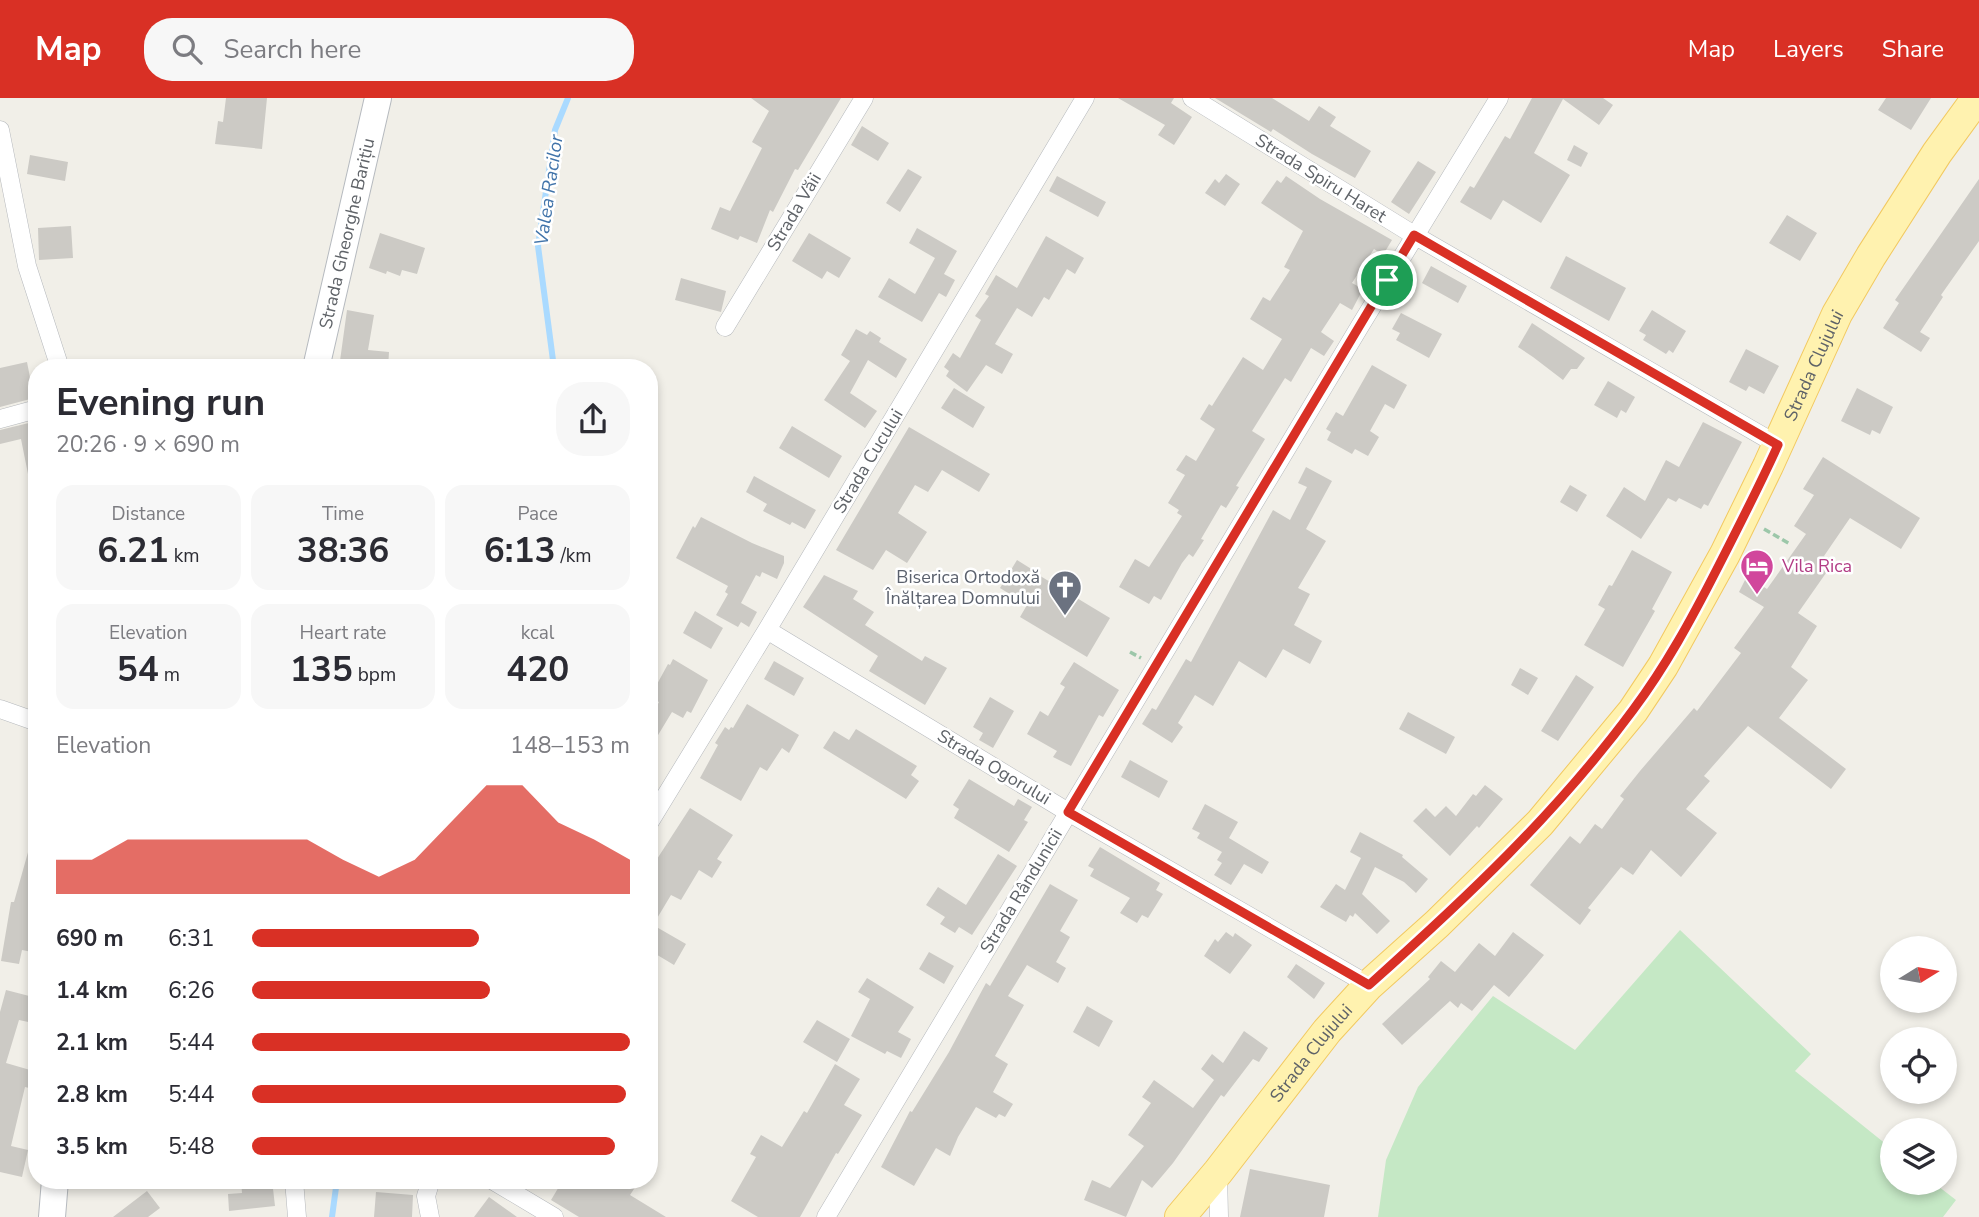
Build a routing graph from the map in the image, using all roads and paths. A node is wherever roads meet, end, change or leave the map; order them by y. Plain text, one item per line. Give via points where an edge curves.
1 (378, 98) edge
2 (864, 98) edge
3 (1085, 98) edge
4 (1192, 98) edge
5 (1499, 98) edge
6 (1977, 98) edge
7 (0, 130) edge
8 (1414, 235) junction
9 (725, 327) dead end
10 (57, 359) edge
11 (318, 359) edge
12 (28, 411) edge
13 (0, 419) edge
14 (1778, 445) junction
15 (1768, 531) dead end
16 (1790, 544) dead end
17 (767, 630) junction
18 (0, 709) edge
19 (28, 719) edge
20 (658, 808) edge
21 (1068, 812) junction
22 (1369, 985) junction
23 (1218, 1172) junction
24 (54, 1189) edge
25 (295, 1189) edge
26 (428, 1189) edge
27 (507, 1189) edge
28 (52, 1217) edge
29 (297, 1217) edge
30 (430, 1217) edge
31 (554, 1217) edge
32 (826, 1217) edge
33 (1180, 1217) edge
34 (1219, 1217) edge

1 - 11 main road, Strada Gheorghe Barițiu
2 - 9 street, Strada Văii
3 - 17 street, Strada Cucului
4 - 8 street, Strada Spiru Haret
5 - 8 street, Strada Rândunicii
6 - 14 main road, Strada Clujului via 1937,153 1837,314
7 - 10 street via 27,266
8 - 14 street, Strada Spiru Haret
8 - 21 street, Strada Rândunicii
12 - 13 street
14 - 22 main road, Strada Clujului via 1698,606 1633,710 1540,823
15 - 16 path
17 - 20 street, Strada Cucului
17 - 21 street, Strada Ogorului
18 - 19 street
21 - 22 street, Strada Ogorului
21 - 32 street, Strada Rândunicii
22 - 23 main road, Strada Clujului via 1327,1031
23 - 33 main road, Strada Clujului
23 - 34 street
24 - 28 main road
25 - 29 street
26 - 30 street
27 - 31 street

